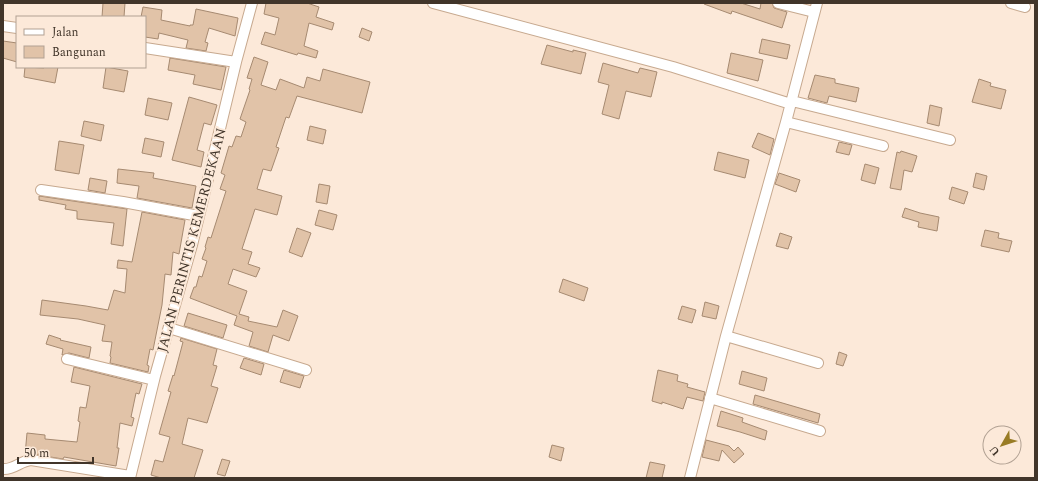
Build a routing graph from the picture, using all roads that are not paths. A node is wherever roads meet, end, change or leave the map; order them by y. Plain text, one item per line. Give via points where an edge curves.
1 (252, 3) edge
2 (433, 3) edge
3 (778, 3) edge
4 (1011, 3) edge
5 (1025, 7) dead end
6 (815, 8) edge
7 (3, 26) edge
8 (16, 28) edge
9 (146, 48) edge
10 (236, 62) junction
11 (792, 102) junction
12 (786, 122) junction
13 (950, 140) dead end
14 (883, 146) dead end
15 (41, 190) dead end
16 (199, 216) junction
17 (169, 328) junction
18 (726, 336) junction
19 (67, 359) dead end
20 (818, 363) dead end
21 (306, 370) dead end
22 (154, 380) junction
23 (710, 398) junction
24 (820, 431) dead end
25 (3, 469) edge
26 (130, 477) edge
27 (690, 478) edge

1 - 10 street, JALAN PERINTIS KEMERDEKAAN
2 - 11 street via 673,67
3 - 6 street
4 - 5 street
6 - 11 street
7 - 8 street
9 - 10 street
10 - 16 street, JALAN PERINTIS KEMERDEKAAN
11 - 12 street
11 - 13 street
12 - 14 street
12 - 18 street
15 - 16 street
16 - 17 street, JALAN PERINTIS KEMERDEKAAN
17 - 21 street
17 - 22 street, JALAN PERINTIS KEMERDEKAAN
18 - 20 street
18 - 23 street
19 - 22 street
22 - 26 street, JALAN PERINTIS KEMERDEKAAN
23 - 24 street
23 - 27 street
25 - 26 street via 31,460

